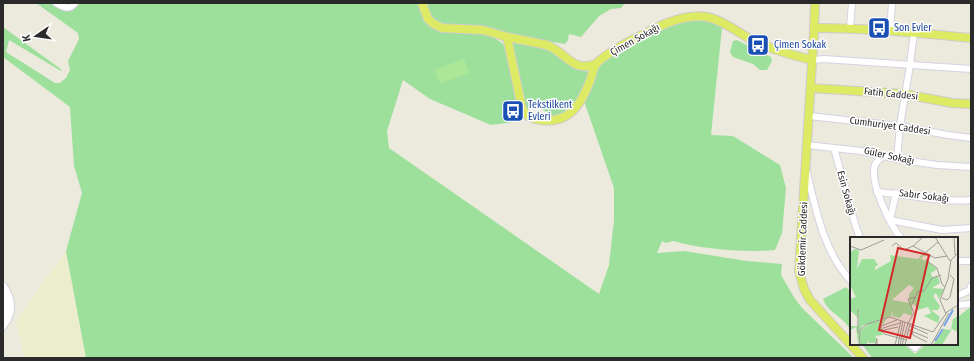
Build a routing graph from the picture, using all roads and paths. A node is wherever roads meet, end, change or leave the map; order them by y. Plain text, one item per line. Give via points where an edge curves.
1 (56, 3) edge
2 (75, 3) edge
3 (422, 3) edge
4 (852, 3) edge
5 (892, 3) edge
6 (815, 4) edge
7 (814, 28) junction
8 (850, 28) junction
9 (890, 32) junction
10 (914, 32) junction
11 (507, 37) junction
12 (971, 38) edge
13 (812, 60) junction
14 (596, 64) junction
15 (910, 65) junction
16 (971, 69) edge
17 (810, 88) junction
18 (904, 94) junction
19 (971, 104) edge
20 (809, 116) junction
21 (900, 126) junction
22 (971, 138) edge
23 (807, 145) junction
24 (834, 148) junction
25 (884, 156) junction
26 (897, 159) junction
27 (971, 167) edge
28 (806, 168) junction
29 (877, 192) junction
30 (896, 193) junction
31 (971, 200) edge
32 (890, 220) junction
33 (971, 228) edge
34 (860, 237) edge
35 (900, 237) edge
36 (958, 261) edge
37 (971, 261) edge
38 (850, 280) edge
39 (3, 285) edge
40 (971, 286) edge
41 (3, 294) edge
42 (958, 296) edge
43 (971, 304) edge
44 (958, 305) edge
45 (3, 317) edge
46 (3, 327) edge
47 (850, 344) edge
48 (851, 345) edge
49 (863, 358) edge

1 - 2 street via 65,8
3 - 11 main road via 428,19 442,28 483,30
4 - 8 street
5 - 9 street
6 - 7 main road, Gökdemir Caddesi
7 - 8 main road
7 - 13 main road, Gökdemir Caddesi
8 - 9 main road
9 - 10 main road
10 - 12 main road
10 - 15 street
11 - 14 main road via 547,45 582,67
11 - 14 main road via 520,103 524,112 534,118 550,121 566,117 576,109 584,96
13 - 14 main road, Çimen Sokağı via 769,48 713,19 686,17 648,31
13 - 15 street, Çimen Sokağı
13 - 17 main road, Gökdemir Caddesi
15 - 16 street, Çimen Sokağı
15 - 18 street
17 - 18 main road, Fatih Caddesi
17 - 20 main road, Gökdemir Caddesi
18 - 19 main road, Fatih Caddesi
18 - 21 street
20 - 21 street, Cumhuriyet Caddesi
20 - 23 main road, Gökdemir Caddesi
21 - 22 street, Cumhuriyet Caddesi
21 - 26 street
23 - 24 street, Güler Sokağı
23 - 28 main road, Gökdemir Caddesi
24 - 25 street, Güler Sokağı via 862,150
24 - 34 street, Esin Sokağı
25 - 26 street, Güler Sokağı
25 - 29 street via 875,165 874,180
26 - 27 street, Güler Sokağı
28 - 38 street, Gökdemir Caddesi via 830,252
28 - 47 main road, Gökdemir Caddesi via 801,280 810,300
29 - 30 street, Sabır Sokağı
29 - 32 street
30 - 31 street, Sabır Sokağı via 948,200
30 - 32 street
32 - 33 street via 942,230
32 - 35 street
36 - 37 street
39 - 46 street via 12,307
40 - 42 street via 970,290
41 - 45 street via 6,304
43 - 44 street
48 - 49 main road, Gökdemir Caddesi

